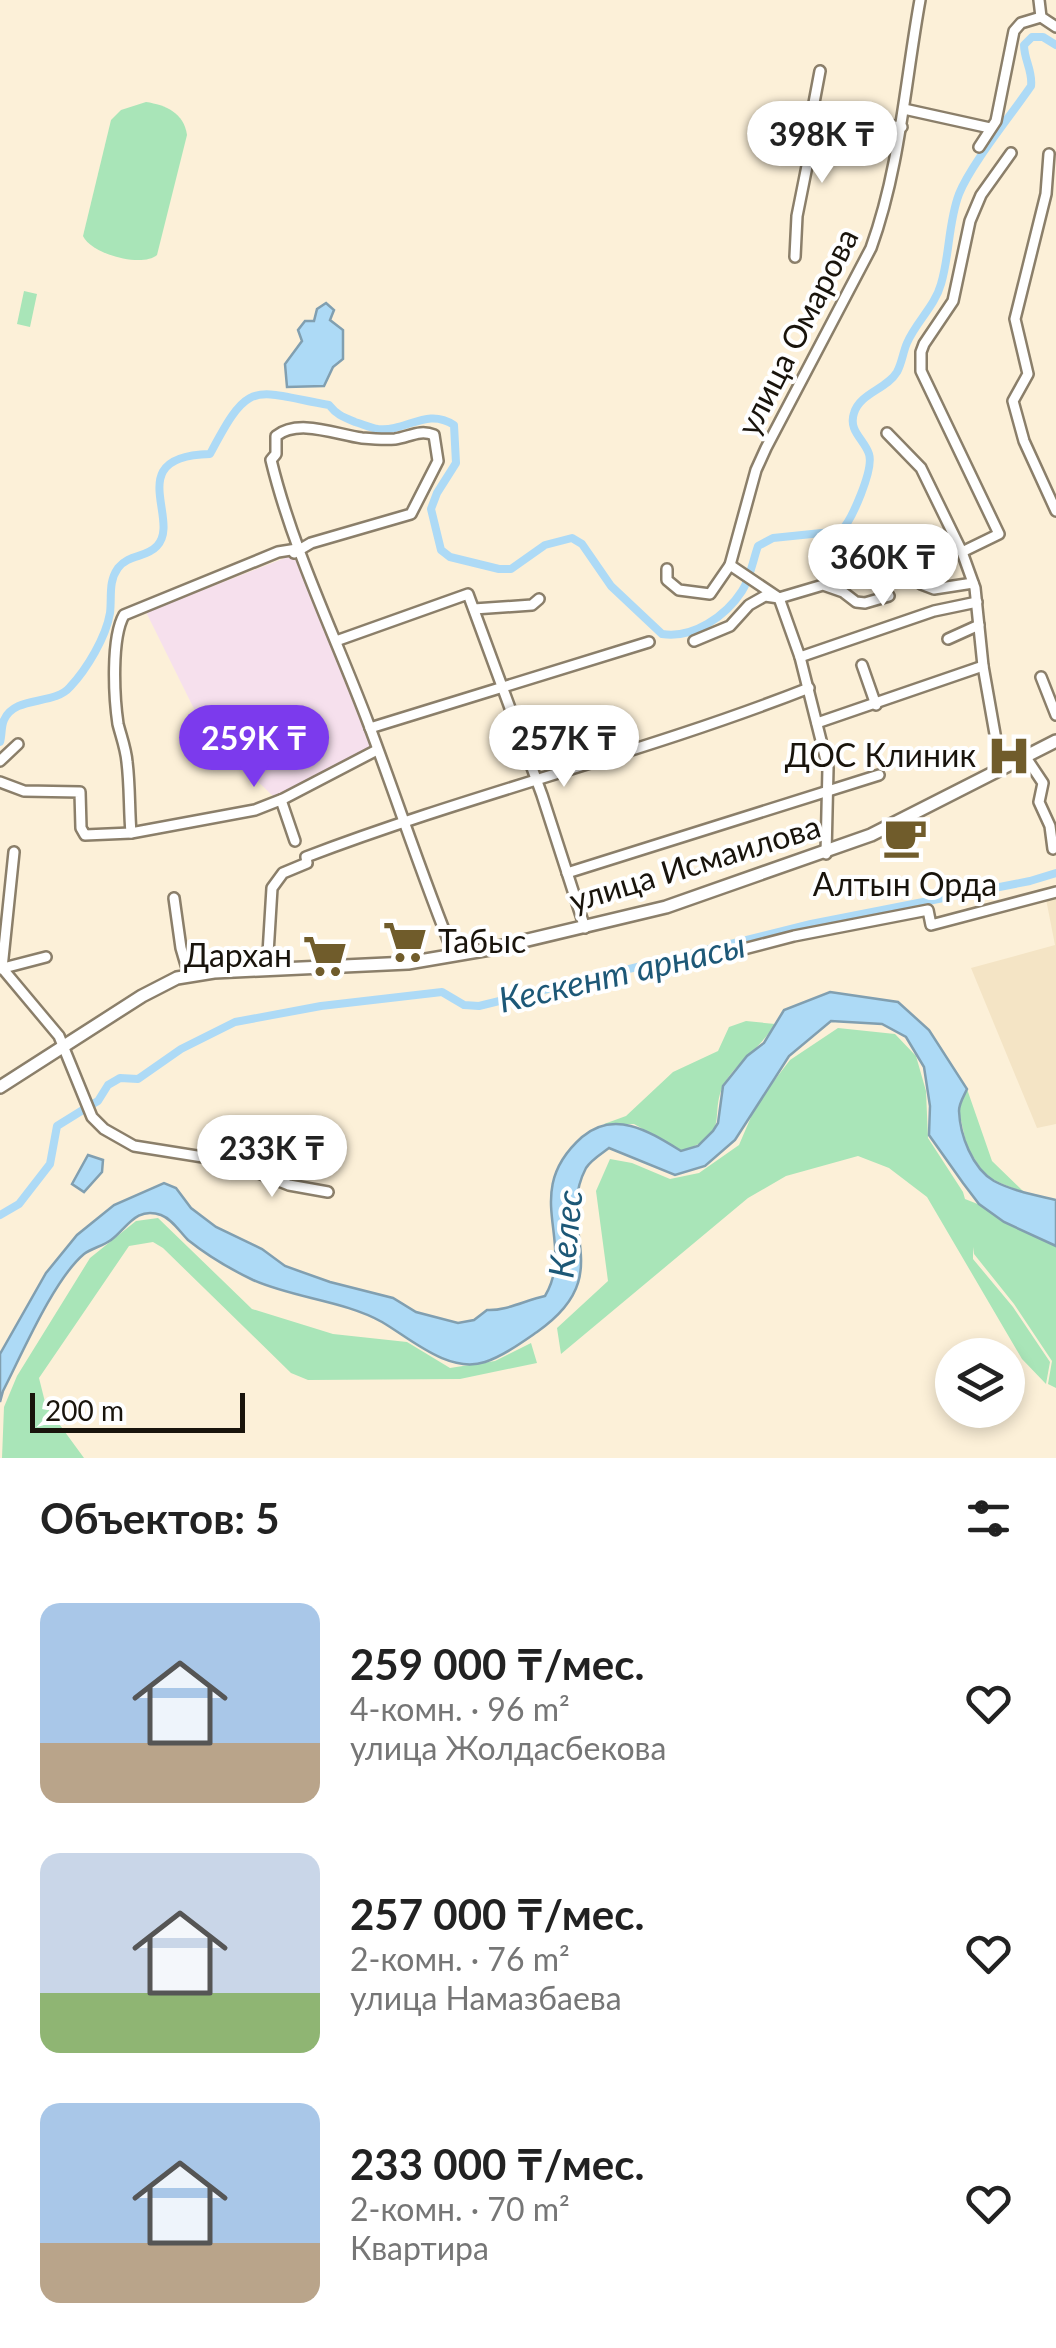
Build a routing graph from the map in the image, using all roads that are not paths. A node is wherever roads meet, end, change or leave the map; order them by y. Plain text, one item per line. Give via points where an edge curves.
1 (920, 0) edge
2 (1039, 0) edge
3 (1041, 16) junction
4 (1056, 27) edge
5 (820, 71) dead end
6 (904, 109) junction
7 (814, 116) junction
8 (902, 128) junction
9 (990, 128) junction
10 (979, 147) dead end
11 (1011, 153) dead end
12 (1050, 154) dead end
13 (795, 257) dead end
14 (886, 433) dead end
15 (1056, 511) edge
16 (297, 551) junction
17 (962, 552) junction
18 (730, 565) junction
19 (668, 569) dead end
20 (973, 583) junction
21 (921, 584) dead end
22 (889, 596) dead end
23 (778, 598) junction
24 (538, 599) dead end
25 (977, 602) junction
26 (474, 609) junction
27 (979, 625) junction
28 (948, 639) dead end
29 (336, 641) junction
30 (694, 641) dead end
31 (649, 642) dead end
32 (800, 657) junction
33 (862, 666) dead end
34 (984, 666) junction
35 (1041, 678) dead end
36 (502, 688) junction
37 (809, 688) junction
38 (876, 705) junction
39 (1056, 715) edge
40 (818, 723) junction
41 (370, 728) junction
42 (18, 744) dead end
43 (1054, 746) edge
44 (378, 750) junction
45 (1025, 756) junction
46 (0, 760) edge
47 (1000, 768) junction
48 (879, 776) dead end
49 (536, 779) junction
50 (0, 782) edge
51 (829, 791) junction
52 (282, 800) junction
53 (402, 820) junction
54 (131, 833) junction
55 (295, 841) dead end
56 (1052, 849) dead end
57 (14, 852) dead end
58 (826, 854) junction
59 (567, 872) junction
60 (1056, 892) edge
61 (174, 898) dead end
62 (585, 928) junction
63 (454, 955) junction
64 (46, 956) dead end
65 (1, 968) edge
66 (267, 970) junction
67 (655, 972) dead end
68 (188, 975) junction
69 (61, 1047) junction
70 (0, 1087) edge
71 (242, 1152) dead end
72 (228, 1161) junction
73 (328, 1192) dead end

1 - 6 street, улица Омарова
2 - 3 street
3 - 4 street
3 - 9 street via 1014,31
5 - 7 street
6 - 8 street, улица Омарова
6 - 9 street
7 - 8 street
7 - 13 street
8 - 18 street, улица Омарова via 871,248 756,470
9 - 10 street
11 - 17 street via 981,195 953,301 921,352 921,371 998,534
12 - 15 street via 1015,319 1028,374 1013,401
14 - 17 street via 921,468
16 - 16 street via 271,460 278,433 327,428 374,439 434,434 438,461 414,511
16 - 29 street
16 - 54 street via 278,552 124,615 117,631 118,727
17 - 20 street
18 - 19 street via 710,594 673,588
18 - 23 street
20 - 21 street
20 - 25 street
22 - 23 street via 856,602 822,585
23 - 30 street via 759,597 730,626
23 - 32 street
24 - 26 street via 532,605
25 - 27 street
25 - 32 street
26 - 29 street via 468,594
26 - 36 street
27 - 28 street
27 - 34 street
29 - 41 street
31 - 36 street
32 - 37 street
33 - 38 street
34 - 38 street
34 - 47 street
35 - 39 street
36 - 41 street
36 - 49 street
37 - 40 street
37 - 49 street
38 - 40 street
40 - 51 street
41 - 44 street
42 - 46 street
43 - 45 main road, улица Исмаилова
44 - 52 street
44 - 53 street
45 - 47 main road, улица Исмаилова
45 - 56 street via 1043,783 1039,802
47 - 58 main road, улица Исмаилова
48 - 51 street
49 - 53 street
49 - 59 street
50 - 54 street via 24,791 80,792 85,835
51 - 58 street
51 - 59 street
52 - 54 street
52 - 55 street
53 - 63 street
53 - 66 street via 306,857 307,863 283,873 272,888
57 - 65 street
58 - 62 main road, улица Исмаилова
59 - 62 street
60 - 67 street via 931,925 928,910 850,925
61 - 68 street
62 - 63 main road, улица Исмаилова
63 - 66 main road, улица Исмаилова via 367,967
64 - 65 street
65 - 69 street via 59,1036
66 - 68 main road, улица Исмаилова
68 - 69 main road, улица Исмаилова
69 - 70 main road, улица Исмаилова
69 - 72 street via 88,1120 134,1146
71 - 72 street
72 - 73 street

